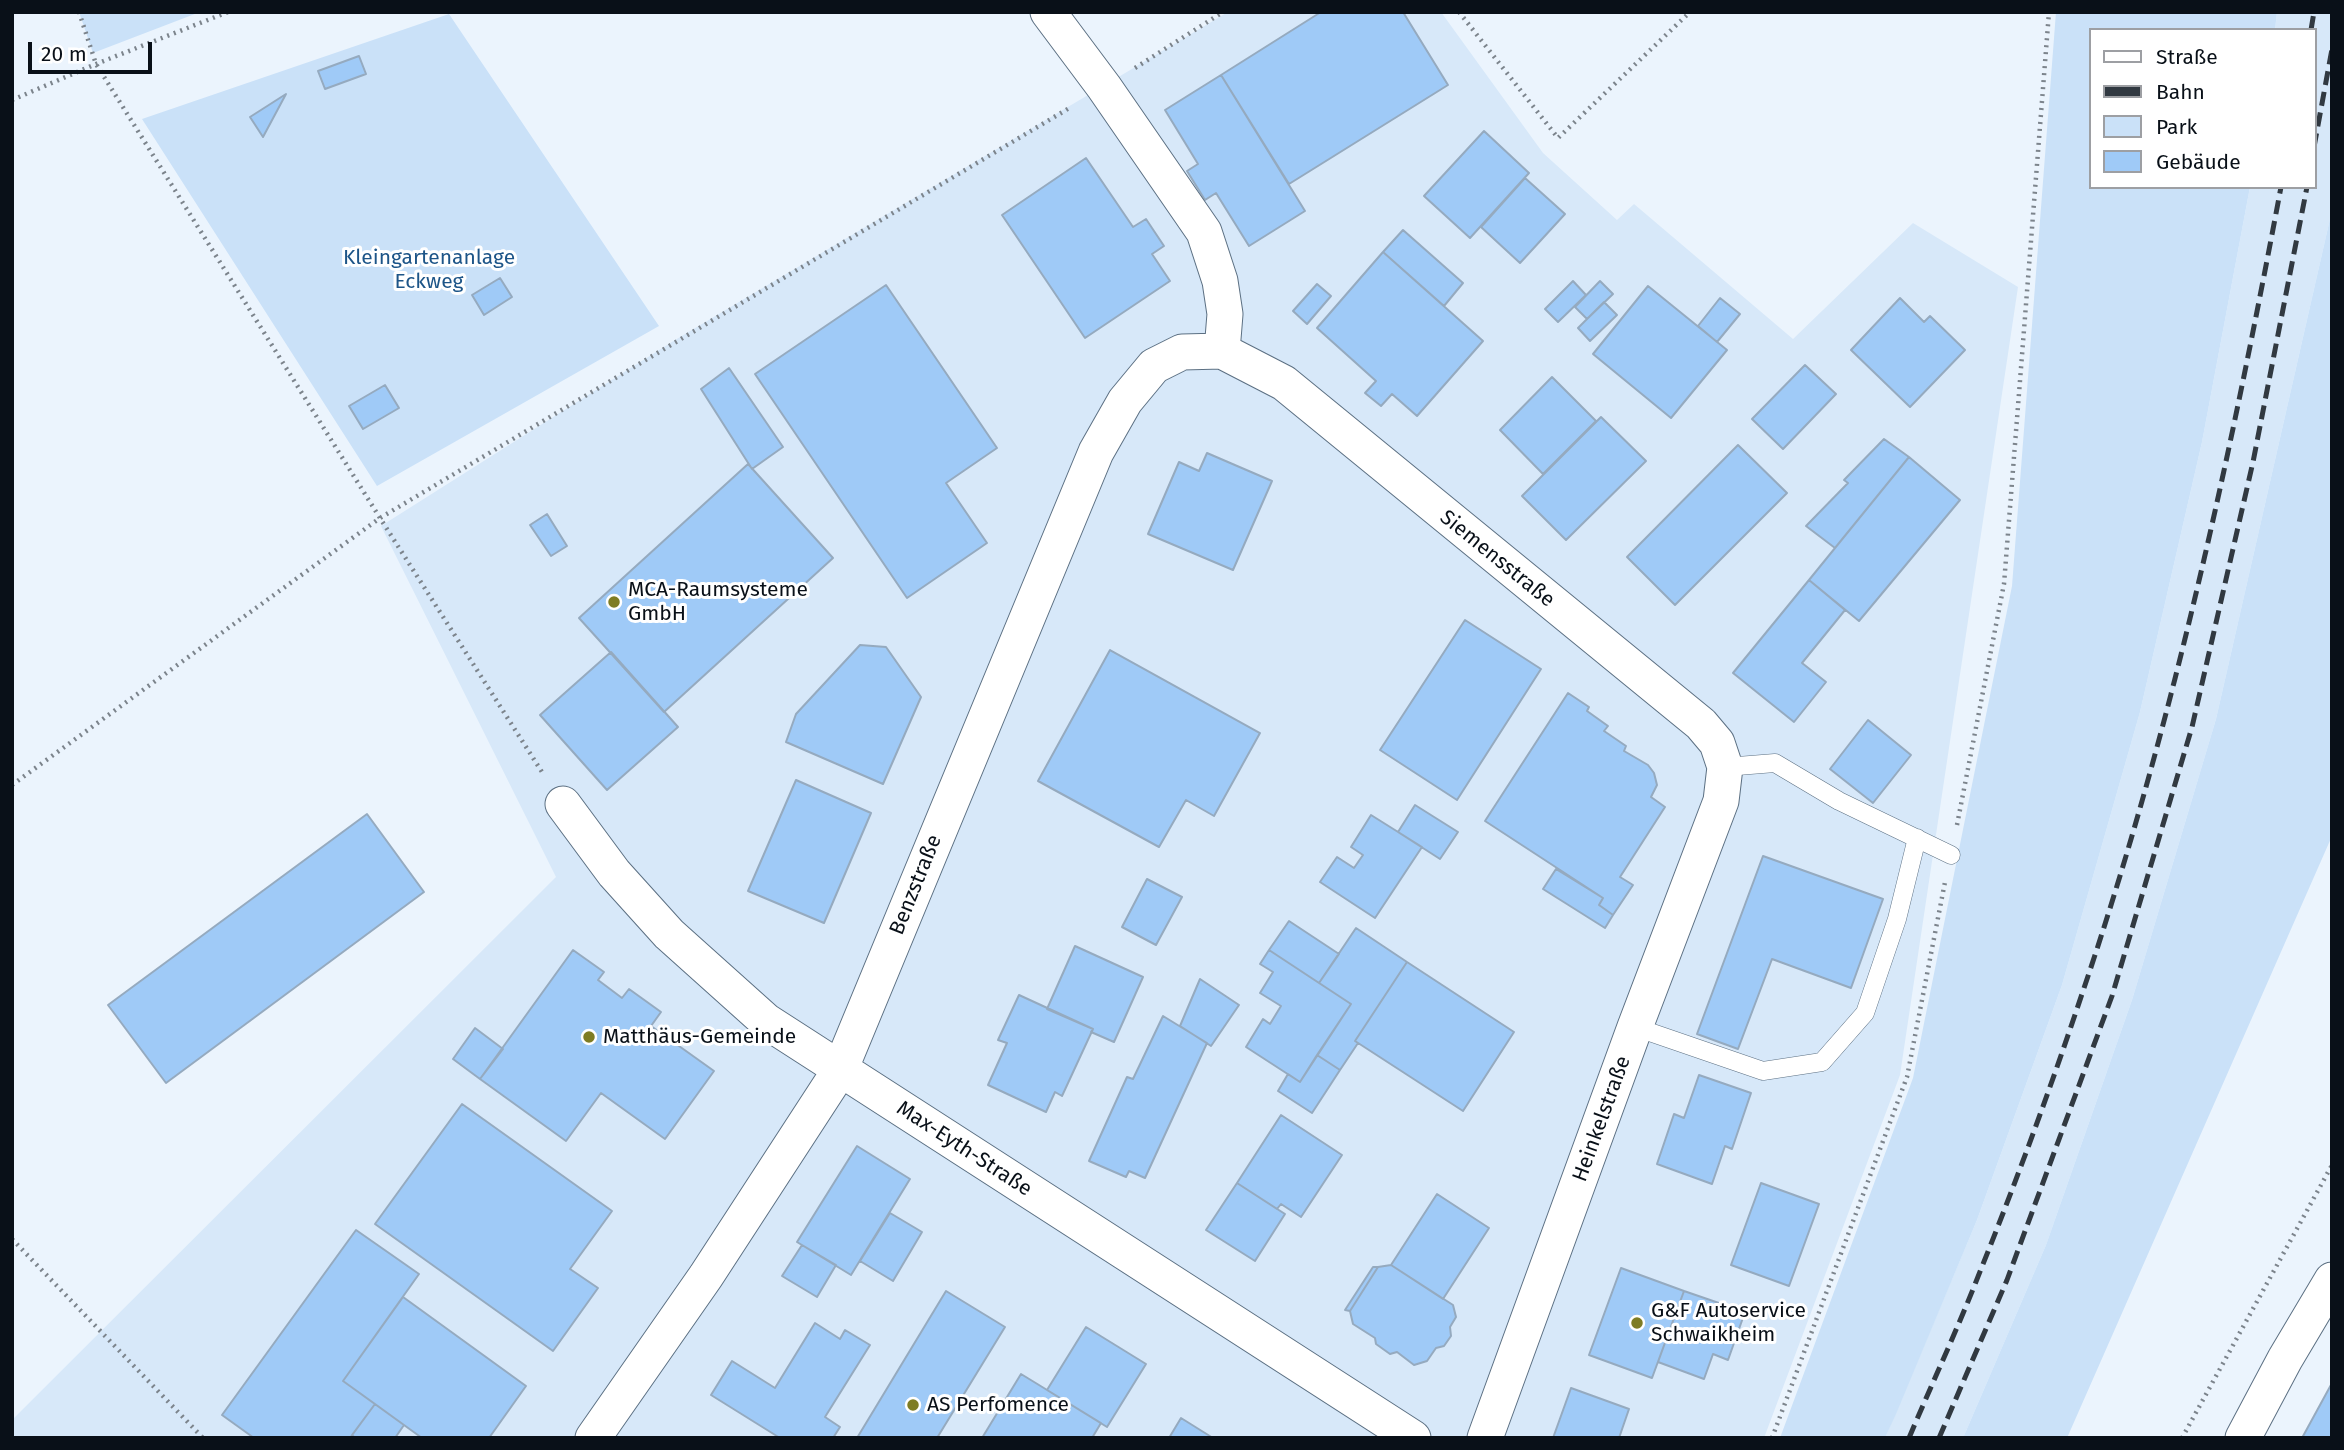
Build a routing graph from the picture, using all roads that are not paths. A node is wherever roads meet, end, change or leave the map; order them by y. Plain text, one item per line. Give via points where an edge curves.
1 (1048, 12) edge
2 (1222, 351) junction
3 (1725, 767) junction
4 (563, 804) road end
5 (1917, 838) junction
6 (1951, 855) road end
7 (1635, 1027) junction
8 (840, 1070) junction
9 (2332, 1280) edge
10 (593, 1438) edge
11 (1413, 1438) edge
12 (1485, 1438) edge
13 (2243, 1438) edge

1 - 2 street via 1204,232 1225,314
2 - 3 street, Siemensstraße via 1284,383 1701,724 1717,743
2 - 8 street, Benzstraße via 1182,352 1154,366 1125,401 1096,452
3 - 5 lane via 1775,763 1839,801
3 - 7 street, Heinkelstraße via 1721,801
4 - 8 street, Max-Eyth-Straße via 614,873 669,934 766,1021
5 - 6 lane
5 - 7 lane via 1897,919 1865,1013 1822,1062 1763,1070
7 - 12 street, Heinkelstraße
8 - 10 street, Benzstraße via 706,1276
8 - 11 street, Max-Eyth-Straße
9 - 13 street

